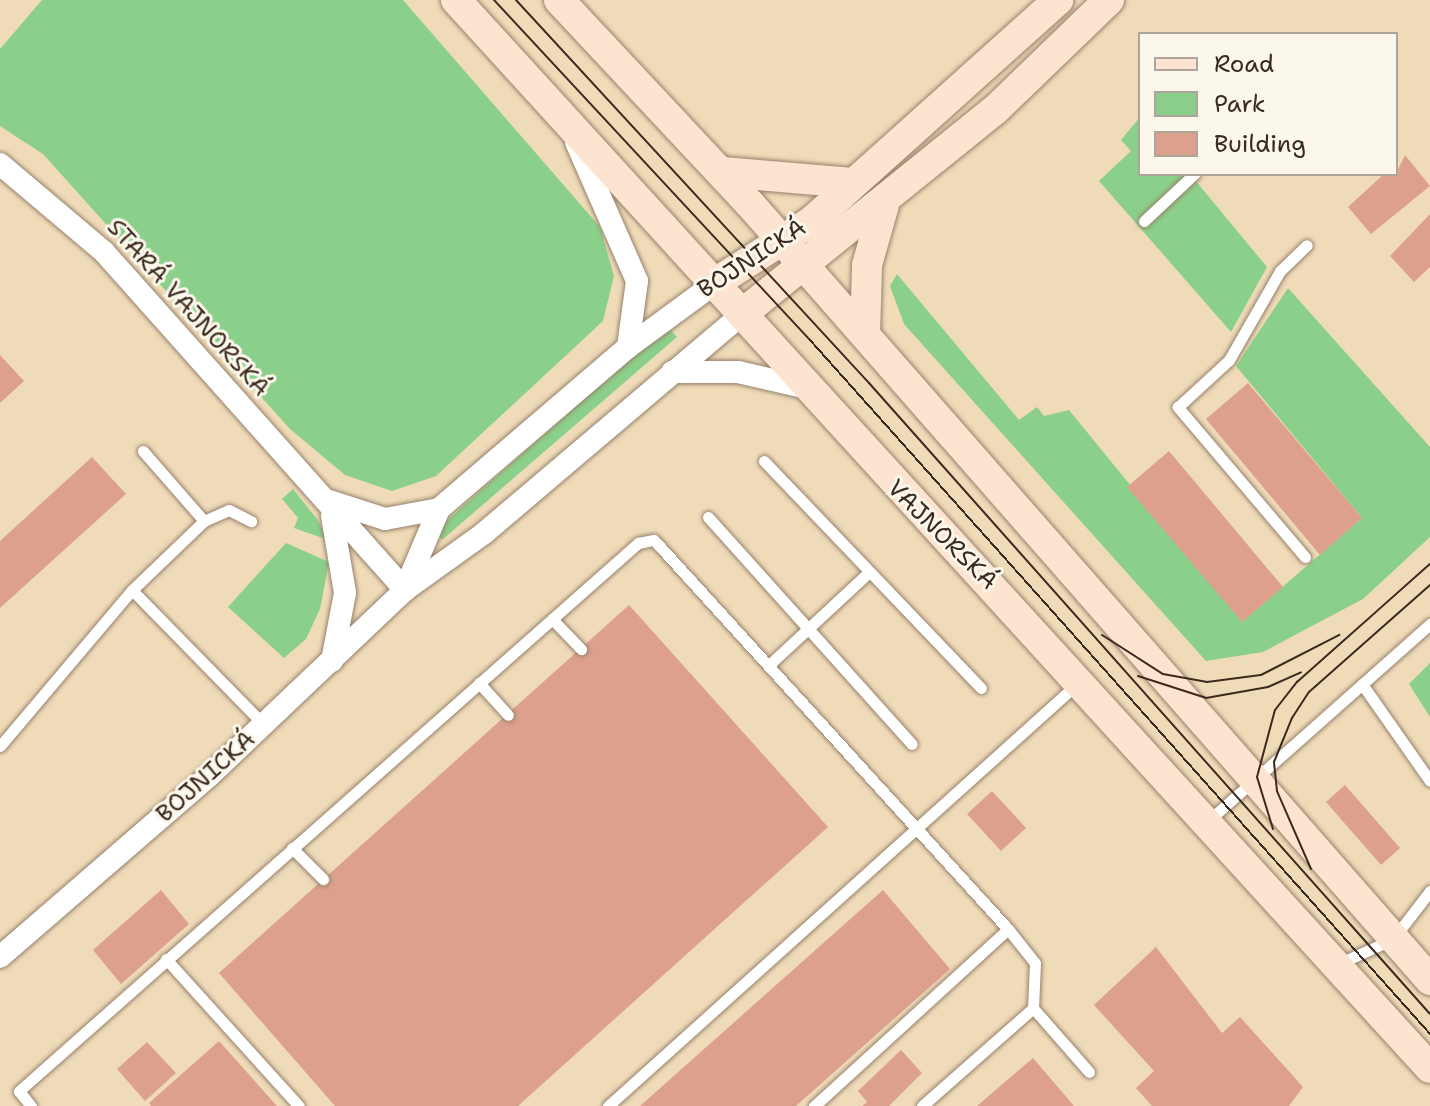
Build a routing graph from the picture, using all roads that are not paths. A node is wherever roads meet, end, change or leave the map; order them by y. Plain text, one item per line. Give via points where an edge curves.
1 (456, 0) edge
2 (559, 0) edge
3 (1058, 0) edge
4 (1102, 2) edge
5 (564, 116) junction
6 (0, 164) edge
7 (722, 172) junction
8 (1192, 176) edge
9 (853, 183) junction
10 (884, 205) junction
11 (1144, 221) dead end
12 (783, 241) junction
13 (1307, 245) dead end
14 (805, 266) junction
15 (715, 283) junction
16 (742, 314) junction
17 (865, 334) junction
18 (628, 347) junction
19 (672, 372) junction
20 (803, 387) junction
21 (143, 451) dead end
22 (764, 461) dead end
23 (325, 500) junction
24 (439, 509) junction
25 (708, 517) dead end
26 (204, 521) junction
27 (251, 521) dead end
28 (1305, 557) dead end
29 (867, 574) junction
30 (132, 590) junction
31 (405, 590) junction
32 (552, 619) junction
33 (1430, 624) edge
34 (807, 630) junction
35 (581, 649) dead end
36 (332, 661) junction
37 (770, 664) junction
38 (1082, 679) junction
39 (479, 683) junction
40 (1362, 684) junction
41 (981, 688) dead end
42 (508, 715) dead end
43 (264, 725) junction
44 (912, 744) dead end
45 (0, 746) edge
46 (1430, 781) edge
47 (1252, 782) junction
48 (1208, 821) junction
49 (918, 826) junction
50 (292, 848) junction
51 (323, 879) dead end
52 (1430, 891) edge
53 (1008, 929) junction
54 (1393, 939) junction
55 (0, 957) edge
56 (166, 959) junction
57 (1338, 965) junction
58 (1430, 980) edge
59 (1033, 1008) junction
60 (1430, 1068) edge
61 (1089, 1072) dead end
62 (31, 1106) edge
63 (299, 1106) edge
64 (608, 1106) edge
65 (814, 1106) edge
66 (922, 1106) edge

1 - 5 main road, VAJNORSKÁ
2 - 7 main road
3 - 9 main road, BOJNICKÁ
4 - 10 main road, BOJNICKÁ
5 - 15 main road, VAJNORSKÁ
5 - 18 street via 637,281
6 - 23 street, STARÁ VAJNORSKÁ via 104,252
7 - 9 main road
7 - 12 main road
8 - 11 lane
9 - 12 main road, BOJNICKÁ
10 - 14 main road, BOJNICKÁ
10 - 17 main road via 867,265
12 - 14 main road
12 - 15 main road, BOJNICKÁ
13 - 28 lane via 1280,271 1229,360 1178,407
14 - 16 main road, BOJNICKÁ
14 - 17 main road
15 - 16 main road, VAJNORSKÁ
15 - 18 street, BOJNICKÁ
16 - 19 street, BOJNICKÁ
16 - 20 main road, VAJNORSKÁ
17 - 47 main road
18 - 24 street, BOJNICKÁ
19 - 20 street via 738,372
19 - 31 street, BOJNICKÁ via 483,534
20 - 38 main road, VAJNORSKÁ
21 - 26 lane
22 - 29 lane
23 - 24 street via 385,519
23 - 31 street, STARÁ VAJNORSKÁ
23 - 36 street, STARÁ VAJNORSKÁ via 342,541 345,593
24 - 31 street, BOJNICKÁ
25 - 34 lane
26 - 27 lane via 229,510
26 - 30 lane
29 - 34 lane
29 - 41 lane
30 - 43 lane
30 - 45 lane
31 - 36 street, BOJNICKÁ
32 - 35 lane
32 - 37 lane via 638,543 654,540
32 - 39 lane
33 - 40 lane
34 - 37 lane
34 - 44 lane
36 - 43 street, BOJNICKÁ
37 - 49 lane
38 - 48 main road, VAJNORSKÁ
38 - 49 lane
39 - 42 lane
39 - 50 lane
40 - 46 lane
40 - 47 lane
43 - 55 street, BOJNICKÁ
47 - 48 lane
47 - 54 main road
48 - 57 main road, VAJNORSKÁ
49 - 53 lane
49 - 64 lane
50 - 51 lane
50 - 56 lane
52 - 54 lane
53 - 59 lane via 1035,963
53 - 65 lane
54 - 57 lane
54 - 58 main road
56 - 62 lane via 19,1091
56 - 63 lane
57 - 60 main road, VAJNORSKÁ
59 - 61 lane
59 - 66 lane

